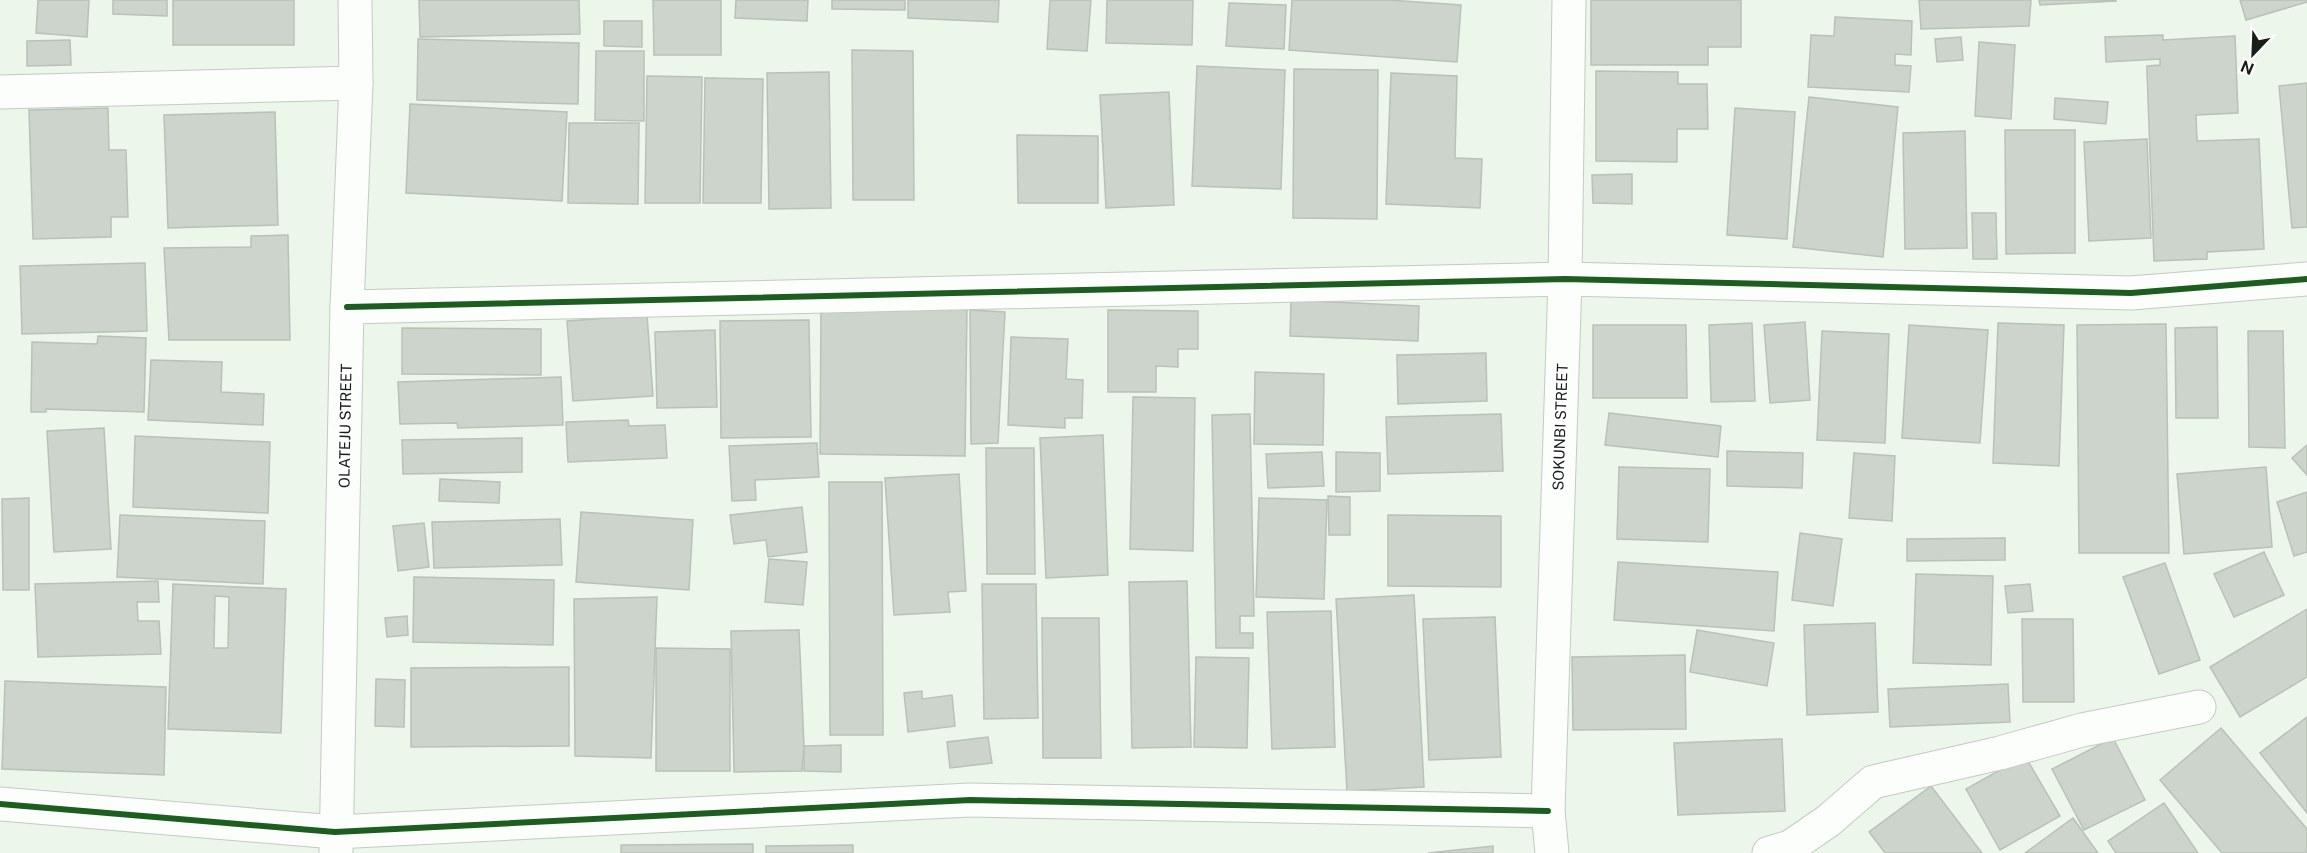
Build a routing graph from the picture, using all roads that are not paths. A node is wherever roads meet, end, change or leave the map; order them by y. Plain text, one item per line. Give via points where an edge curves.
1 (355, 0) edge
2 (1569, 0) edge
3 (356, 83) junction
4 (0, 92) edge
5 (1565, 279) junction
6 (2307, 279) edge
7 (347, 307) junction
8 (2199, 707) dead end
9 (0, 804) edge
10 (1548, 812) junction
11 (336, 842) edge
12 (1552, 853) edge
13 (1769, 853) edge

1 - 3 street, OLATEJU STREET
2 - 5 street, SOKUNBI STREET
3 - 4 street
3 - 7 street, OLATEJU STREET
5 - 6 street via 2131,293
5 - 7 street
5 - 10 street, SOKUNBI STREET
7 - 11 street, OLATEJU STREET
8 - 13 street via 2082,730 1873,782 1790,847
9 - 11 street
10 - 11 street via 970,800
10 - 12 street, SOKUNBI STREET

